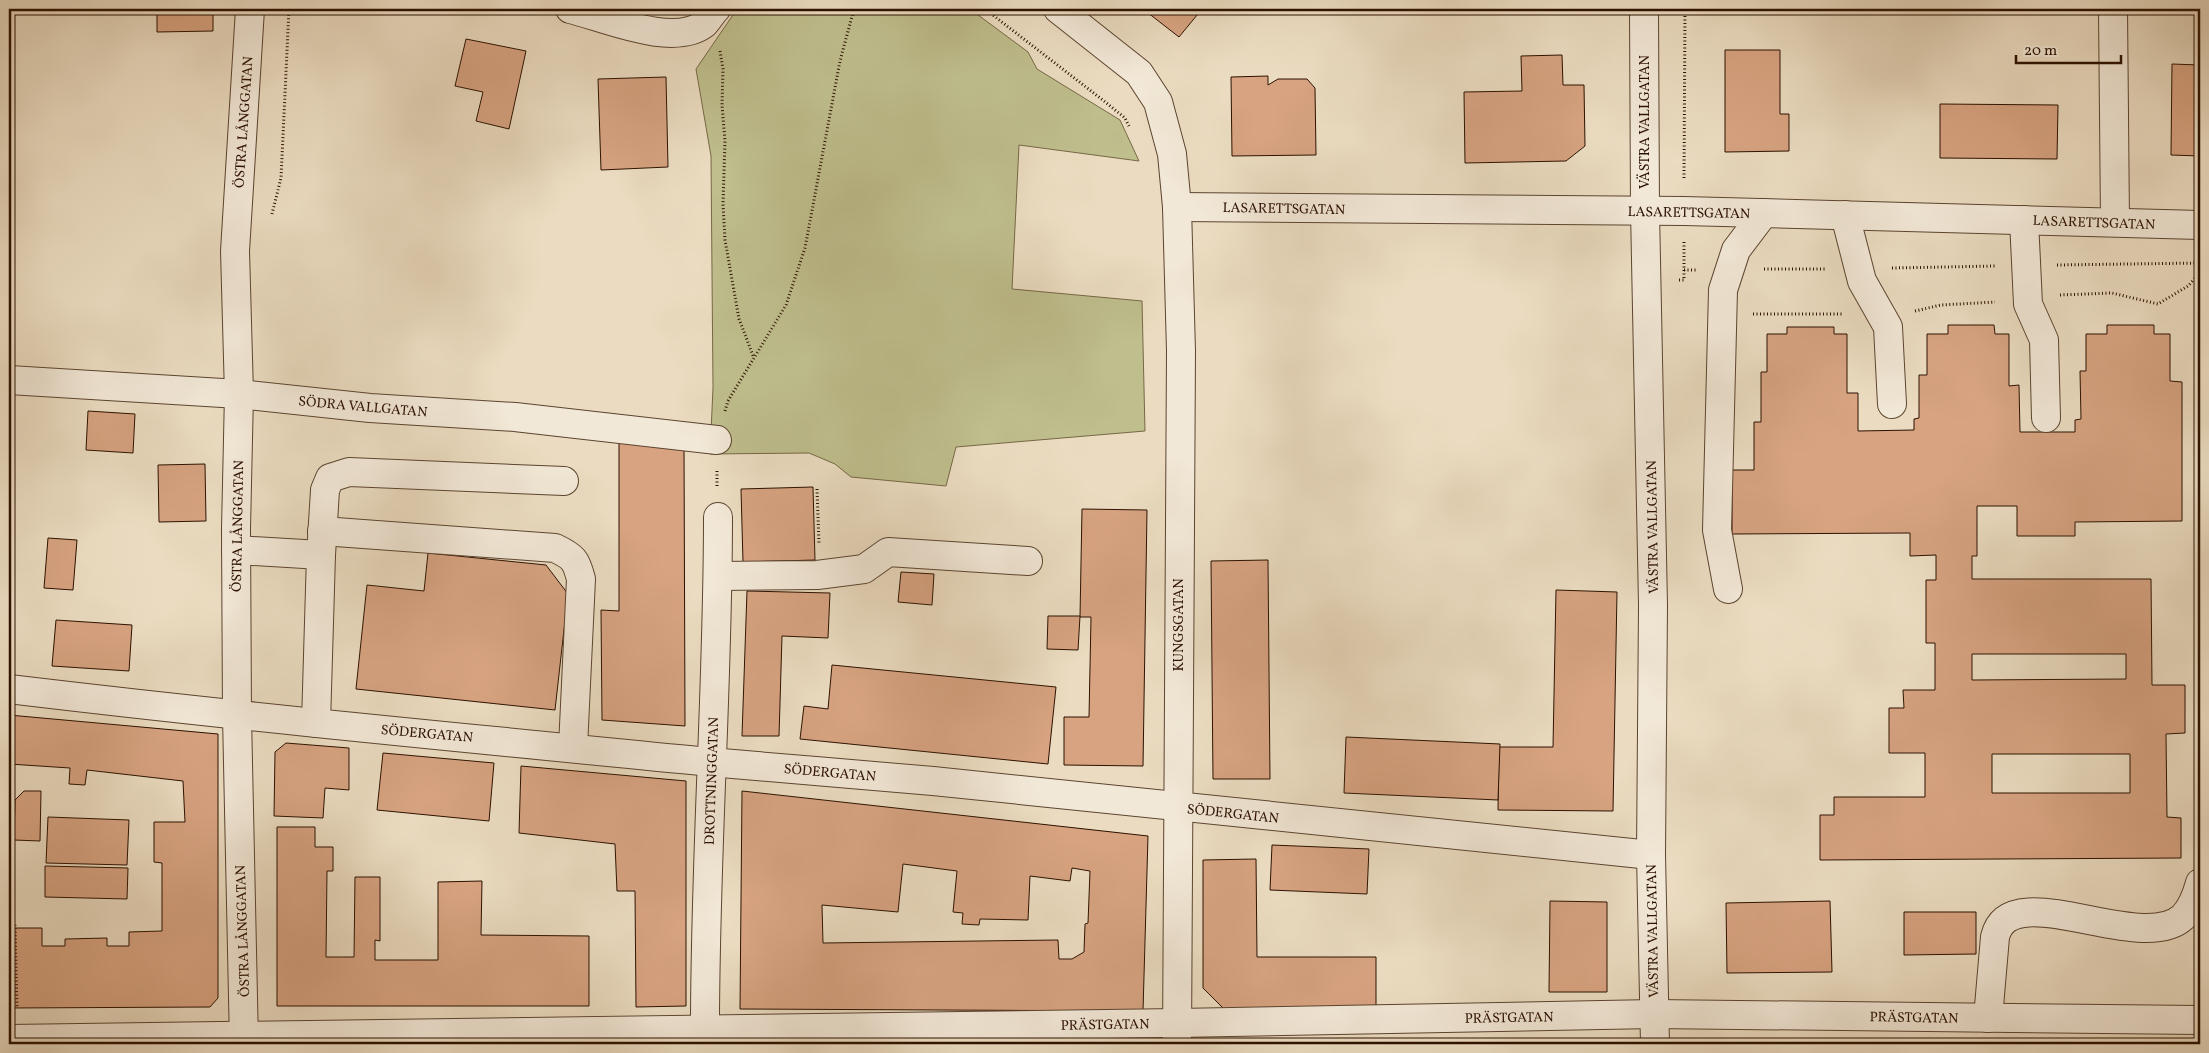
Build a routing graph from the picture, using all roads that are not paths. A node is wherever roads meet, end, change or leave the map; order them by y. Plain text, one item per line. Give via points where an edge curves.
1 (250, 9) edge
2 (570, 9) edge
3 (1058, 9) edge
4 (1644, 9) edge
5 (2113, 9) edge
6 (710, 16) edge
7 (1178, 207) junction
8 (1645, 211) junction
9 (1764, 213) junction
10 (1845, 215) junction
11 (2024, 220) junction
12 (2116, 222) junction
13 (2200, 225) edge
14 (9, 380) edge
15 (239, 394) junction
16 (1892, 404) dead end
17 (2046, 418) dead end
18 (717, 440) road end
19 (564, 482) dead end
20 (718, 517) dead end
21 (321, 543) junction
22 (236, 550) junction
23 (1028, 561) dead end
24 (719, 576) junction
25 (1728, 589) dead end
26 (9, 689) edge
27 (237, 716) junction
28 (316, 723) junction
29 (573, 747) junction
30 (711, 762) junction
31 (1177, 807) junction
32 (1651, 855) junction
33 (2200, 883) edge
34 (1654, 1014) junction
35 (1988, 1018) junction
36 (2200, 1020) edge
37 (1177, 1034) edge
38 (705, 1037) edge
39 (9, 1040) edge
40 (245, 1040) edge
41 (1656, 1044) edge

1 - 15 street, ÖSTRA LÅNGGATAN via 235,251
2 - 6 street via 653,32 683,32
3 - 7 street, KUNGSGATAN via 1139,73 1158,102 1172,154
4 - 8 street, VÄSTRA VALLGATAN
5 - 12 street
7 - 8 street, LASARETTSGATAN
7 - 31 street, KUNGSGATAN via 1181,351
8 - 9 street, LASARETTSGATAN
8 - 32 street, VÄSTRA VALLGATAN via 1653,605
9 - 10 street, LASARETTSGATAN
9 - 25 street via 1736,250 1723,290 1717,530
10 - 11 street, LASARETTSGATAN
10 - 16 street via 1862,281 1888,327
11 - 12 street, LASARETTSGATAN
11 - 17 street via 2028,304 2044,340
12 - 13 street, LASARETTSGATAN
14 - 15 street, SÖDRA VALLGATAN
15 - 18 street, SÖDRA VALLGATAN via 370,408 514,417
15 - 22 street, ÖSTRA LÅNGGATAN
19 - 21 street via 349,472 330,478 325,490
20 - 24 street, DROTTNINGGATAN
21 - 22 street
21 - 28 street
21 - 29 street via 555,548 570,555 577,563 582,579
22 - 27 street, ÖSTRA LÅNGGATAN
23 - 24 street via 888,552 864,569 818,575
24 - 30 street, DROTTNINGGATAN
26 - 27 street, SÖDERGATAN
27 - 28 street, SÖDERGATAN
27 - 40 street, ÖSTRA LÅNGGATAN
28 - 29 street, SÖDERGATAN
29 - 30 street, SÖDERGATAN
30 - 31 street, SÖDERGATAN
30 - 38 street, DROTTNINGGATAN
31 - 32 street, SÖDERGATAN
31 - 37 street, KUNGSGATAN
32 - 34 street, VÄSTRA VALLGATAN
33 - 35 street via 2183,917 2164,927 2136,928 2036,912 2008,916 1998,927 1995,937
34 - 35 street, PRÄSTGATAN
34 - 37 street, PRÄSTGATAN
34 - 41 street, VÄSTRA VALLGATAN
35 - 36 street, PRÄSTGATAN
37 - 38 street, PRÄSTGATAN
38 - 40 street, PRÄSTGATAN
39 - 40 street, PRÄSTGATAN

